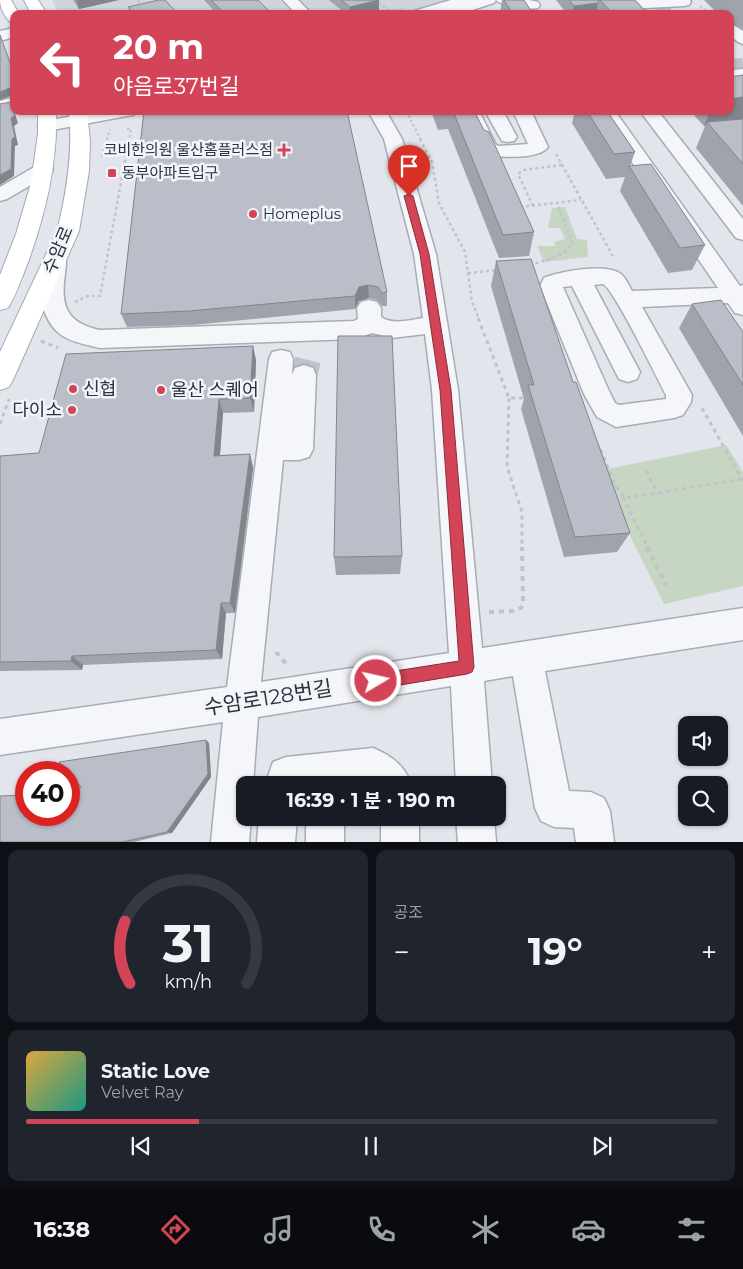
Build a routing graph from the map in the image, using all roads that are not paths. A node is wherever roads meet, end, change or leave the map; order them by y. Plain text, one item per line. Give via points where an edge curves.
1 (290, 0) edge
2 (466, 0) edge
3 (489, 0) edge
4 (503, 0) edge
5 (682, 0) edge
6 (627, 5) edge
7 (534, 6) edge
8 (301, 10) edge
9 (432, 10) edge
10 (458, 10) edge
11 (74, 115) edge
12 (379, 115) edge
13 (472, 115) edge
14 (496, 115) edge
15 (531, 115) edge
16 (609, 115) edge
17 (652, 115) edge
18 (61, 116) edge
19 (508, 138) dead end
20 (43, 170) junction
21 (0, 196) edge
22 (743, 233) edge
23 (56, 259) junction
24 (579, 278) junction
25 (740, 298) edge
26 (626, 299) junction
27 (0, 302) edge
28 (435, 324) junction
29 (293, 367) tunnel mouth
30 (628, 372) dead end
31 (0, 380) edge
32 (743, 624) edge
33 (526, 658) junction
34 (467, 667) junction
35 (242, 702) junction
36 (0, 737) edge
37 (286, 776) edge
38 (298, 776) edge
39 (331, 776) edge
40 (386, 776) edge
41 (473, 776) edge
42 (277, 826) edge
43 (324, 826) edge
44 (400, 826) edge
45 (476, 826) edge
46 (230, 842) edge
47 (276, 842) edge
48 (325, 842) edge
49 (400, 842) edge
50 (477, 842) edge
51 (595, 842) edge

1 - 8 street
2 - 9 street
3 - 10 street
4 - 7 street
5 - 6 street via 684,2
11 - 18 street
12 - 28 street via 393,139 424,254
13 - 15 street via 489,149 497,152 539,146
14 - 19 street
16 - 25 street
17 - 22 street
18 - 20 main road, 수암로
18 - 23 main road, 수암로 via 80,167 68,231
20 - 21 street
20 - 27 main road, 수암로 via 14,272
23 - 28 street via 51,289 56,314 68,328 87,338 356,330 367,327 370,314 377,326 388,330
23 - 31 main road, 수암로
24 - 26 street via 610,277
24 - 26 street via 560,280 551,286 606,410 620,417 674,408 679,395
24 - 30 lane
25 - 26 street
28 - 34 street via 445,390
29 - 35 street via 299,449 271,449
32 - 33 street, 수암로128번길
33 - 34 street, 수암로128번길
33 - 51 street via 554,808 591,812
34 - 35 street, 수암로128번길
34 - 41 street
35 - 36 street, 수암로128번길
35 - 46 street
37 - 38 street
39 - 40 street via 373,766
42 - 47 street
43 - 48 street
44 - 49 street
45 - 50 street

